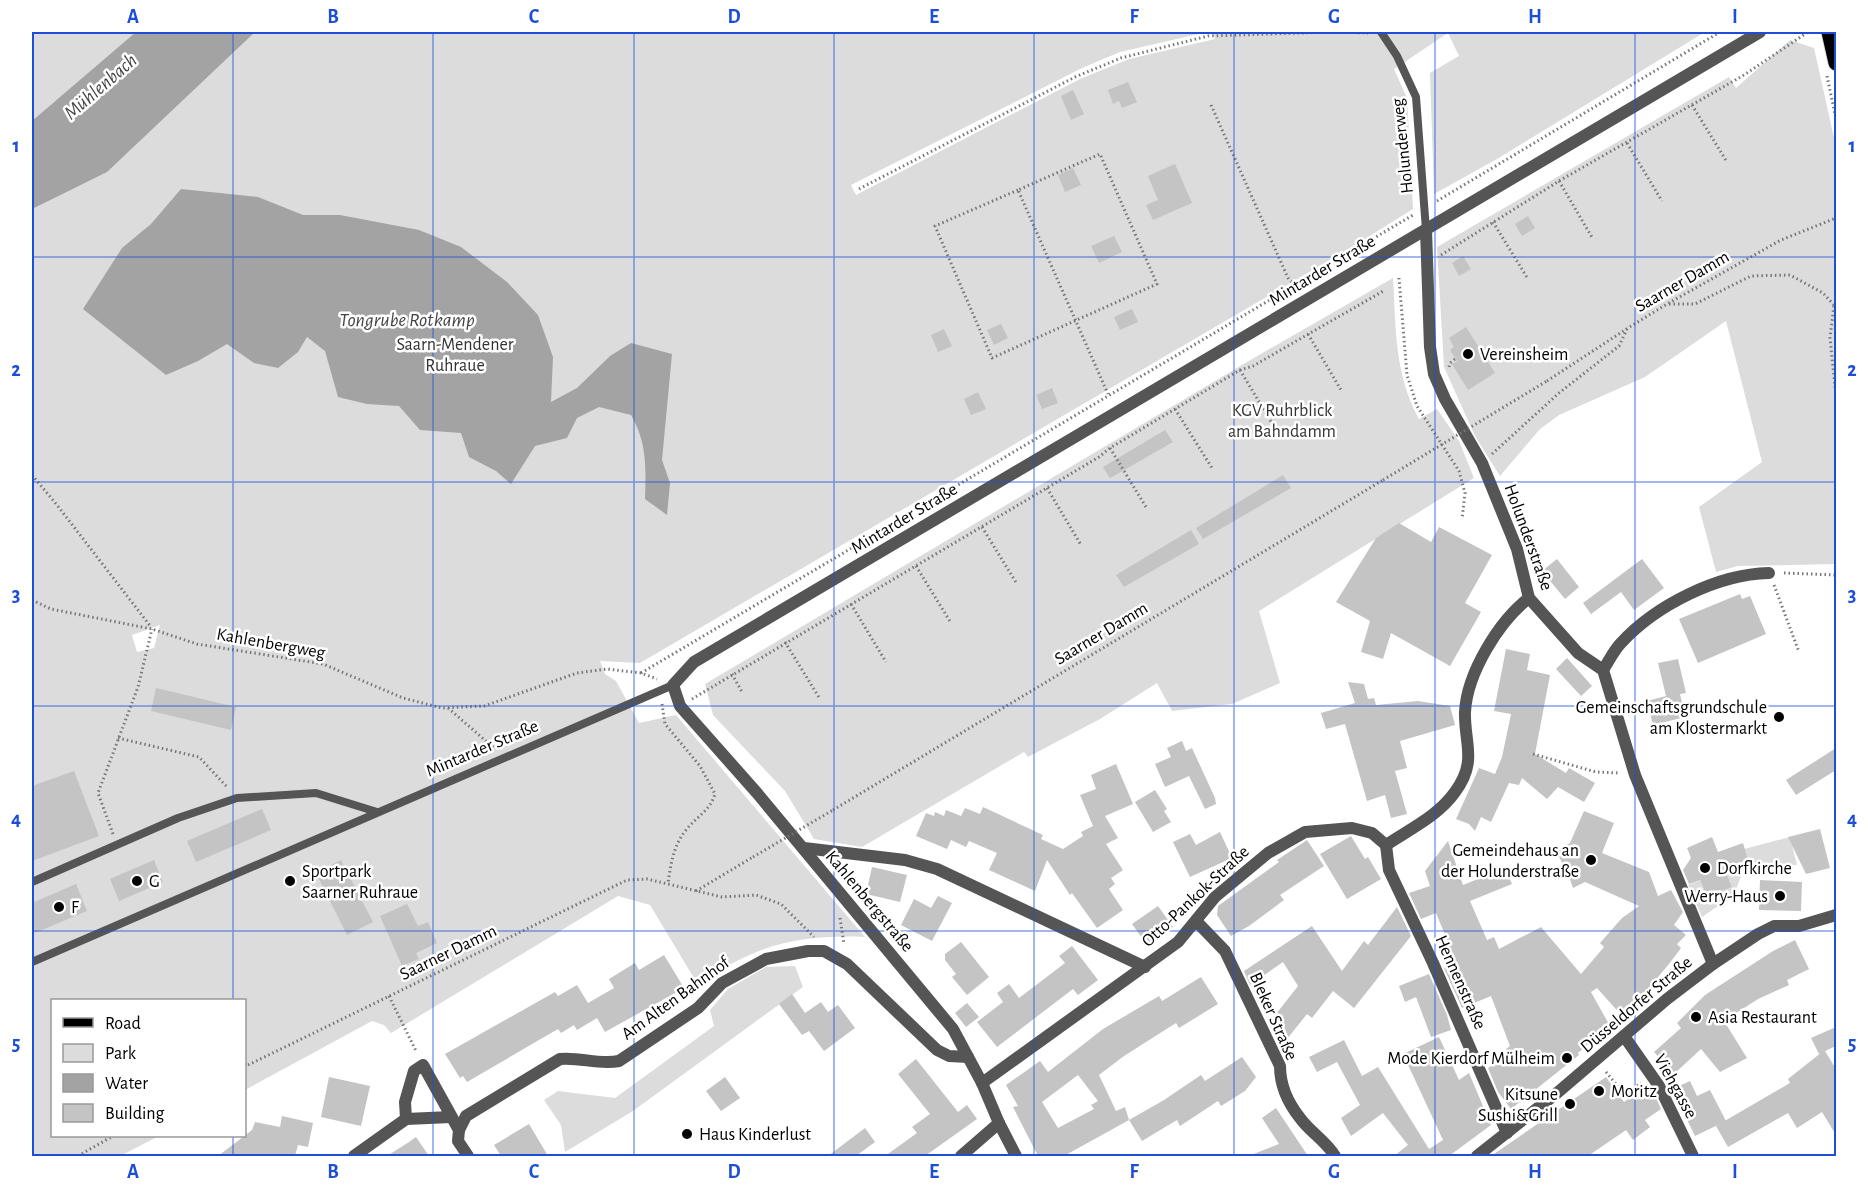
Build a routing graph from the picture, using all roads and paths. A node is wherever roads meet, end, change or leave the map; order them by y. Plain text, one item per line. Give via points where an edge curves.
1 (1331, 32) edge
2 (1340, 32) edge
3 (1720, 32) edge
4 (1760, 32) edge
5 (1808, 32) edge
6 (1829, 32) edge
7 (1381, 33) edge
8 (1831, 69) edge
9 (1211, 105) dead end
10 (1692, 105) junction
11 (1836, 119) edge
12 (1627, 143) junction
13 (1727, 162) dead end
14 (1559, 181) junction
15 (859, 189) dead end
16 (1018, 190) junction
17 (1662, 201) dead end
18 (1425, 208) junction
19 (1836, 218) edge
20 (1493, 222) junction
21 (1426, 230) junction
22 (1593, 239) dead end
23 (1426, 263) junction
24 (1399, 278) dead end
25 (1528, 279) dead end
26 (1295, 284) junction
27 (1385, 290) dead end
28 (1308, 300) junction
29 (1835, 303) edge
30 (1667, 304) junction
31 (1076, 321) junction
32 (1628, 328) junction
33 (1308, 334) junction
34 (1240, 370) junction
35 (1341, 390) dead end
36 (1108, 395) junction
37 (1836, 397) edge
38 (1175, 409) junction
39 (1116, 414) junction
40 (1276, 430) dead end
41 (1110, 448) junction
42 (1482, 464) junction
43 (1212, 468) dead end
44 (32, 475) edge
45 (1047, 488) junction
46 (1146, 507) dead end
47 (1462, 519) dead end
48 (981, 527) junction
49 (1081, 545) dead end
50 (916, 565) junction
51 (1769, 573) junction
52 (1836, 575) edge
53 (1017, 584) dead end
54 (1529, 598) junction
55 (32, 600) edge
56 (851, 604) junction
57 (951, 623) dead end
58 (152, 629) junction
59 (785, 642) junction
60 (1799, 652) dead end
61 (886, 662) dead end
62 (1603, 670) junction
63 (732, 674) junction
64 (673, 685) junction
65 (742, 692) dead end
66 (820, 699) dead end
67 (680, 706) junction
68 (448, 708) junction
69 (118, 738) junction
70 (1533, 754) dead end
71 (504, 758) junction
72 (1635, 775) junction
73 (237, 798) junction
74 (377, 812) junction
75 (117, 845) junction
76 (1386, 845) junction
77 (804, 849) junction
78 (32, 882) edge
79 (668, 883) junction
80 (835, 887) junction
81 (696, 891) junction
82 (1836, 915) edge
83 (1196, 921) junction
84 (824, 951) junction
85 (32, 962) edge
86 (847, 964) junction
87 (1713, 964) junction
88 (1145, 967) junction
89 (389, 996) junction
90 (1624, 1036) junction
91 (968, 1057) junction
92 (423, 1065) junction
93 (246, 1066) edge
94 (1606, 1072) dead end
95 (1652, 1074) junction
96 (982, 1083) junction
97 (451, 1117) junction
98 (406, 1119) junction
99 (999, 1123) junction
100 (459, 1130) junction
101 (1507, 1133) junction
102 (111, 1137) edge
103 (78, 1156) edge
104 (354, 1156) edge
105 (468, 1156) edge
106 (961, 1156) edge
107 (1016, 1156) edge
108 (1335, 1156) edge
109 (1477, 1156) edge
110 (1693, 1156) edge

1 - 15 path via 1208,36 1121,58 1075,77
2 - 7 path
3 - 18 path
4 - 21 street, Mintarder Straße
5 - 10 path
6 - 8 main road
7 - 18 lane, Holunderweg via 1397,56 1416,97
8 - 11 path
9 - 26 path via 1288,278
10 - 12 path
10 - 13 path
12 - 14 path
12 - 17 path
14 - 20 path
14 - 22 path
16 - 31 path
16 - 31 path via 1100,154 1157,284
16 - 31 path via 934,226 992,358
18 - 21 lane, Holunderweg
18 - 26 path
19 - 30 path, Saarner Damm via 1781,240
20 - 23 path
20 - 25 path
21 - 23 street, Holunderstraße
21 - 28 street, Mintarder Straße
23 - 42 street, Holunderstraße via 1434,374
24 - 47 path via 1407,375 1417,406 1459,471 1465,493
26 - 28 path
26 - 36 path
27 - 33 path
28 - 39 street, Mintarder Straße
29 - 30 path via 1790,275 1751,276 1695,304
29 - 37 path via 1830,338
30 - 32 path, Saarner Damm
31 - 36 path
32 - 42 path via 1619,346 1559,393
32 - 81 path, Saarner Damm, bridge via 1547,381
33 - 34 path
33 - 35 path
34 - 38 path
34 - 40 path
36 - 39 path
36 - 68 path, Kahlenbergweg via 641,673 607,669 577,673 484,706
38 - 41 path
38 - 43 path
39 - 64 street, Mintarder Straße via 694,662
41 - 45 path
41 - 46 path
42 - 54 street, Holunderstraße via 1517,549
44 - 58 path
45 - 48 path
45 - 49 path
48 - 50 path
48 - 53 path
50 - 56 path
50 - 57 path
51 - 52 path
51 - 60 path
51 - 62 street via 1751,573 1708,585 1652,615 1620,644
54 - 62 street, Holunderstraße via 1578,653
54 - 76 street via 1516,608 1485,652 1470,684 1465,712 1470,748 1466,771 1456,791 1437,813
55 - 58 path, Kahlenbergweg via 51,609
56 - 59 path
56 - 61 path
58 - 68 path, Kahlenbergweg via 197,644 323,664 403,698
58 - 69 path via 138,687
59 - 63 path
59 - 66 path
62 - 72 street
63 - 65 path
63 - 67 path
64 - 67 street, Kahlenbergstraße
64 - 71 lane, Mintarder Straße
64 - 79 path via 662,705 665,724 700,766 715,794 712,804 686,831 673,852
67 - 77 street, Kahlenbergstraße
68 - 71 path
69 - 73 path via 199,757
69 - 75 path via 98,793
70 - 72 path via 1596,772
71 - 74 lane, Mintarder Straße
72 - 87 street
73 - 74 lane via 316,793
73 - 75 lane
74 - 85 lane, Mintarder Straße
75 - 78 lane
76 - 83 street, Otto-Pankok-Straße via 1371,833 1352,828 1305,832 1245,870
76 - 101 street, Hennenstraße via 1389,870
77 - 80 street, Kahlenbergstraße
77 - 88 street, Otto-Pankok-Straße via 905,860 937,869
79 - 81 path, Saarner Damm
79 - 89 path, Saarner Damm via 627,880
80 - 86 path
80 - 91 street, Kahlenbergstraße via 953,1029
81 - 84 path, Saarner Damm via 722,897 756,895 781,904
82 - 87 street, Düsseldorfer Straße via 1799,926 1774,927
83 - 88 street, Otto-Pankok-Straße via 1178,942
83 - 108 street, Bleker Straße via 1225,951 1280,1066 1280,1083 1300,1119
84 - 86 street
84 - 100 street, Am Alten Bahnhof via 766,958 722,983 698,1008 619,1061 606,1064 560,1059 466,1116
86 - 91 street via 937,1050 949,1056
87 - 90 street, Düsseldorfer Straße
88 - 96 street, Otto-Pankok-Straße
89 - 92 path
89 - 93 path, Saarner Damm
90 - 95 street, Viehgasse
90 - 101 street, Düsseldorfer Straße
91 - 96 street, Kahlenbergstraße
92 - 97 street
92 - 98 street via 414,1071 405,1102
94 - 95 path via 1625,1095
95 - 110 street, Viehgasse
96 - 99 street, Kahlenbergstraße
97 - 98 street
97 - 100 street
98 - 104 street
99 - 106 street
99 - 107 street, Kahlenbergstraße
100 - 105 street via 459,1141
101 - 109 street, Düsseldorfer Straße
102 - 103 path

